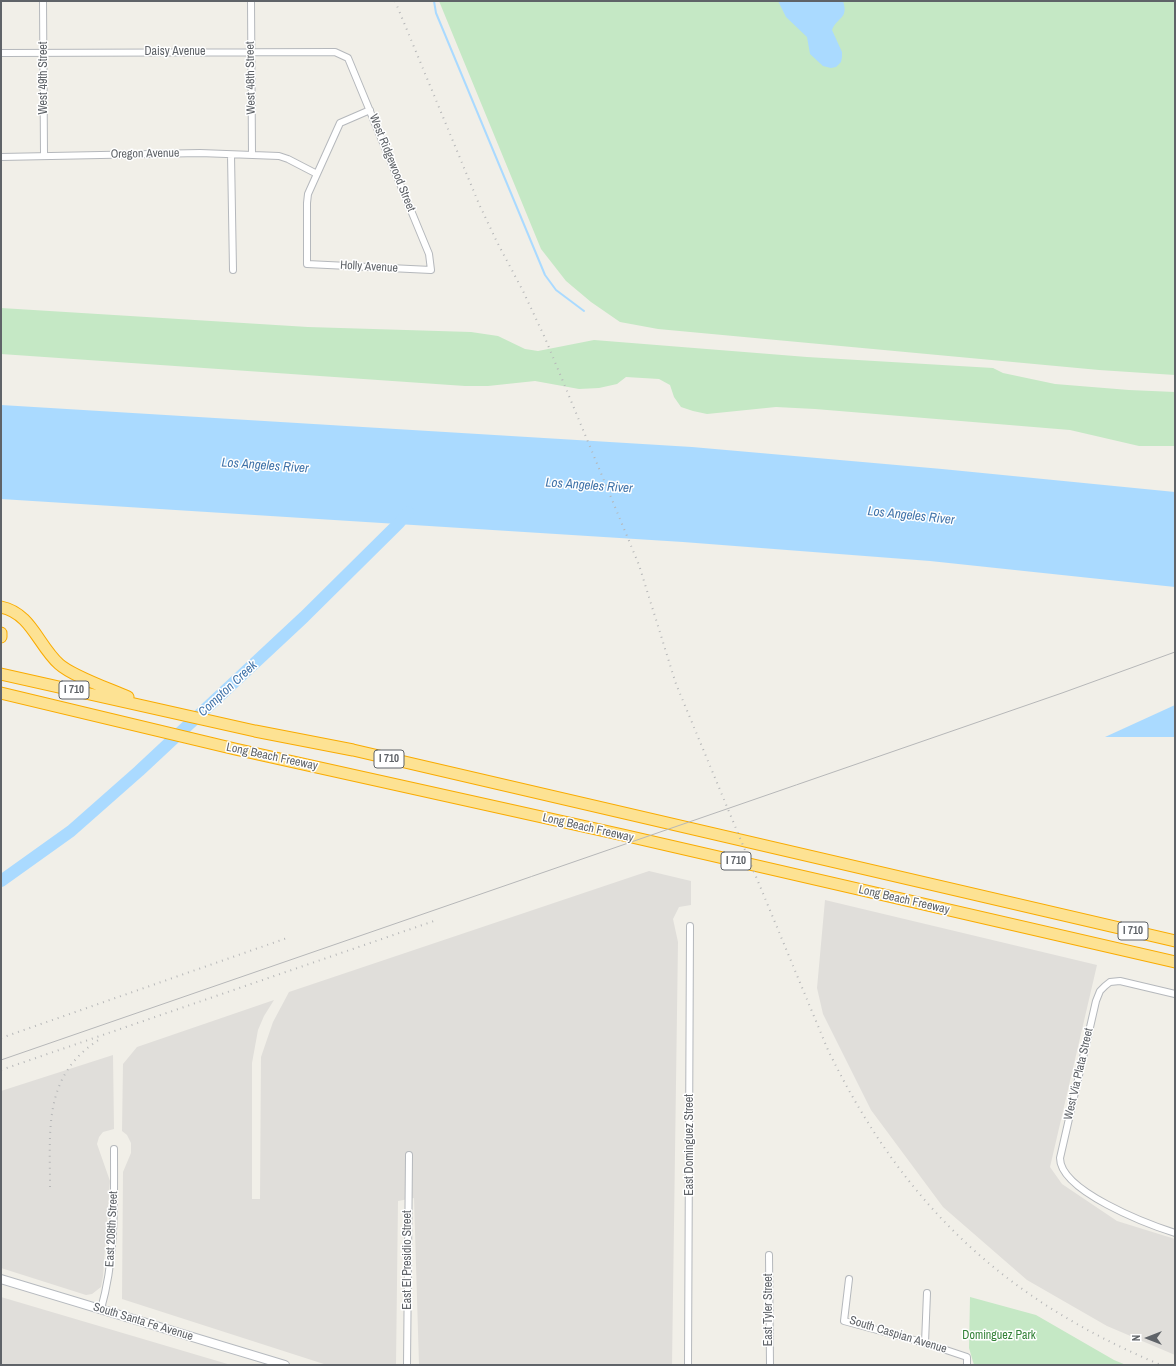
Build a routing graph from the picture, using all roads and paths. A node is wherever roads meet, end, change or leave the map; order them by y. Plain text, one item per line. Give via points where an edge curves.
1 (43, 1) edge
2 (251, 1) edge
3 (251, 52) junction
4 (1, 53) edge
5 (44, 53) junction
6 (348, 58) joint
7 (370, 110) junction
8 (44, 155) junction
9 (231, 155) junction
10 (252, 155) junction
11 (1, 157) edge
12 (317, 174) junction
13 (233, 270) dead end
14 (430, 270) joint
15 (1, 607) edge
16 (1, 633) edge
17 (1, 637) edge
18 (1, 674) edge
19 (1, 694) edge
20 (146, 706) junction
21 (690, 926) dead end
22 (1175, 941) edge
23 (1175, 962) edge
24 (1175, 994) edge
25 (114, 1149) dead end
26 (408, 1155) dead end
27 (1175, 1233) edge
28 (769, 1255) dead end
29 (1, 1279) edge
30 (849, 1279) dead end
31 (927, 1293) dead end
32 (101, 1309) junction
33 (925, 1343) junction
34 (285, 1365) edge
35 (407, 1365) edge
36 (688, 1365) edge
37 (770, 1365) edge
38 (967, 1365) edge

1 - 5 street, West 49th Street
2 - 3 street, West 48th Street
3 - 5 street, Daisy Avenue
3 - 6 street, Daisy Avenue via 335,52
3 - 10 street, West 48th Street
4 - 5 street, Daisy Avenue
5 - 8 street, West 49th Street
6 - 7 street, West Ridgewood Street
7 - 12 street via 340,124
7 - 14 street, West Ridgewood Street via 430,254
8 - 9 street, Oregon Avenue
8 - 11 street, Oregon Avenue
9 - 10 street, Oregon Avenue
9 - 13 street
10 - 12 street, Oregon Avenue via 278,156
12 - 14 street, Holly Avenue via 308,194 307,264
15 - 20 highway via 15,612 25,620 59,664 75,674
16 - 17 highway
18 - 20 highway, Long Beach Freeway / I 710
19 - 23 highway, Long Beach Freeway / I 710
20 - 22 highway, Long Beach Freeway / I 710 via 353,750
21 - 36 street, East Dominguez Street
24 - 27 street, West Via Plata Street via 1124,982 1110,982 1100,991 1060,1158 1063,1171 1070,1179 1115,1209 1146,1224
25 - 32 street, East 208th Street via 112,1251 110,1274
26 - 35 street, East El Presidio Street
28 - 37 street, East Tyler Street
29 - 32 main road, South Santa Fe Avenue
30 - 33 street, South Caspian Avenue via 844,1321
31 - 33 street
32 - 34 main road, South Santa Fe Avenue
33 - 38 street, South Caspian Avenue via 967,1357

